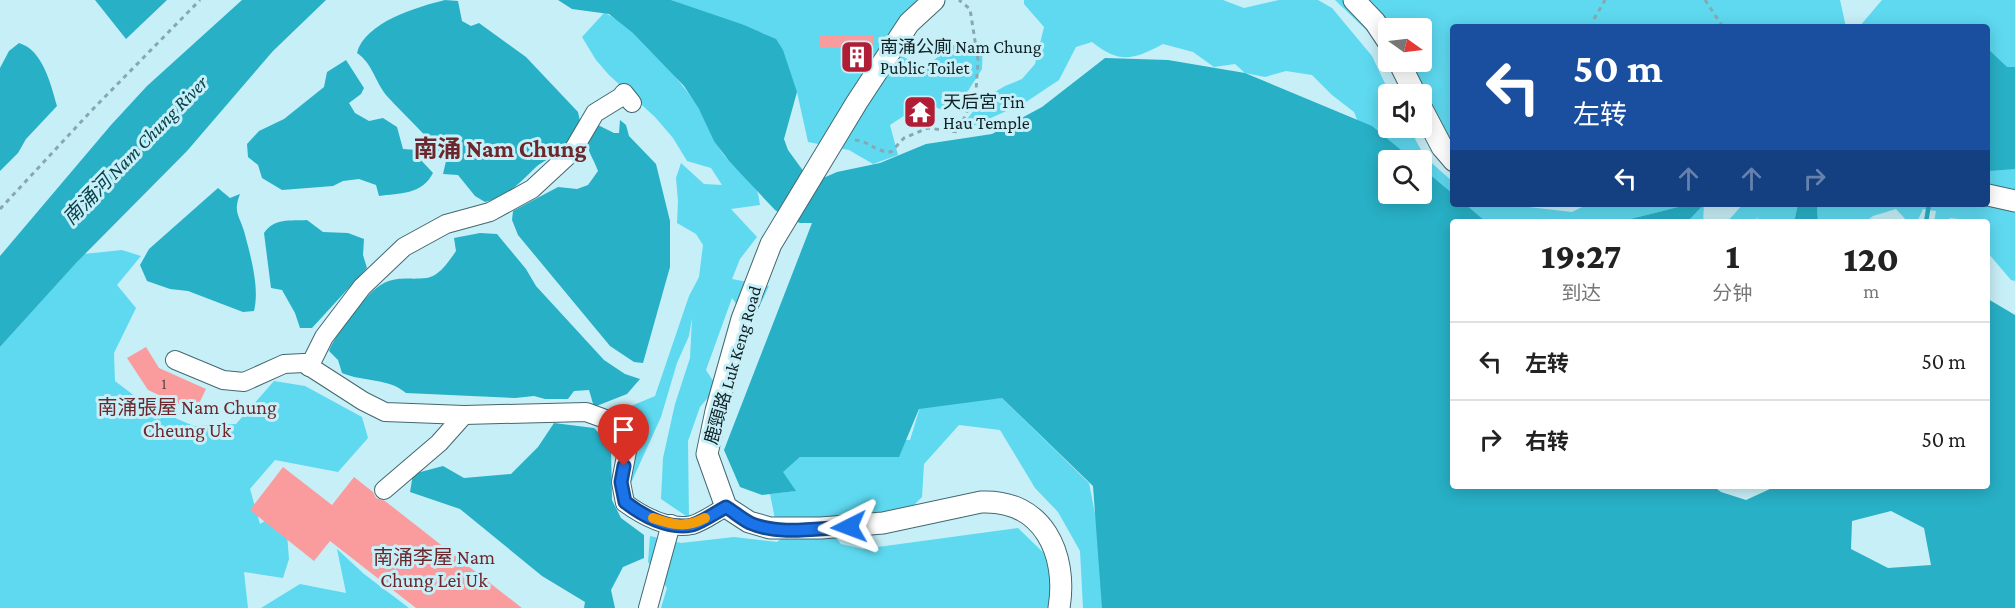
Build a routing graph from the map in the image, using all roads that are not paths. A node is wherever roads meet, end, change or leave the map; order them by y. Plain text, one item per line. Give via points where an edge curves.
1 (934, 0) edge
2 (1354, 0) edge
3 (1378, 26) edge
4 (632, 103) dead end
5 (1432, 128) edge
6 (1450, 156) edge
7 (1990, 195) edge
8 (2015, 201) edge
9 (175, 360) dead end
10 (309, 367) junction
11 (464, 415) junction
12 (384, 490) dead end
13 (726, 507) junction
14 (670, 524) junction
15 (648, 608) edge
16 (1059, 608) edge

1 - 13 street, 鹿頸路 Luk Keng Road via 909,23 771,243 742,319 707,454
2 - 3 street
4 - 10 street via 624,93 595,113 572,152 532,189 490,212 446,224 404,247 362,287 324,337
5 - 6 street
7 - 8 street
9 - 10 street via 223,380 244,382 284,364 304,363
10 - 11 street via 385,412
11 - 12 street via 439,443
11 - 14 street via 586,412 608,420 621,434 627,450 621,482 625,502 641,514
13 - 14 street via 693,525
13 - 16 street via 749,522 792,529 883,523 981,502 1015,506 1039,523 1054,549 1061,575
14 - 15 street

